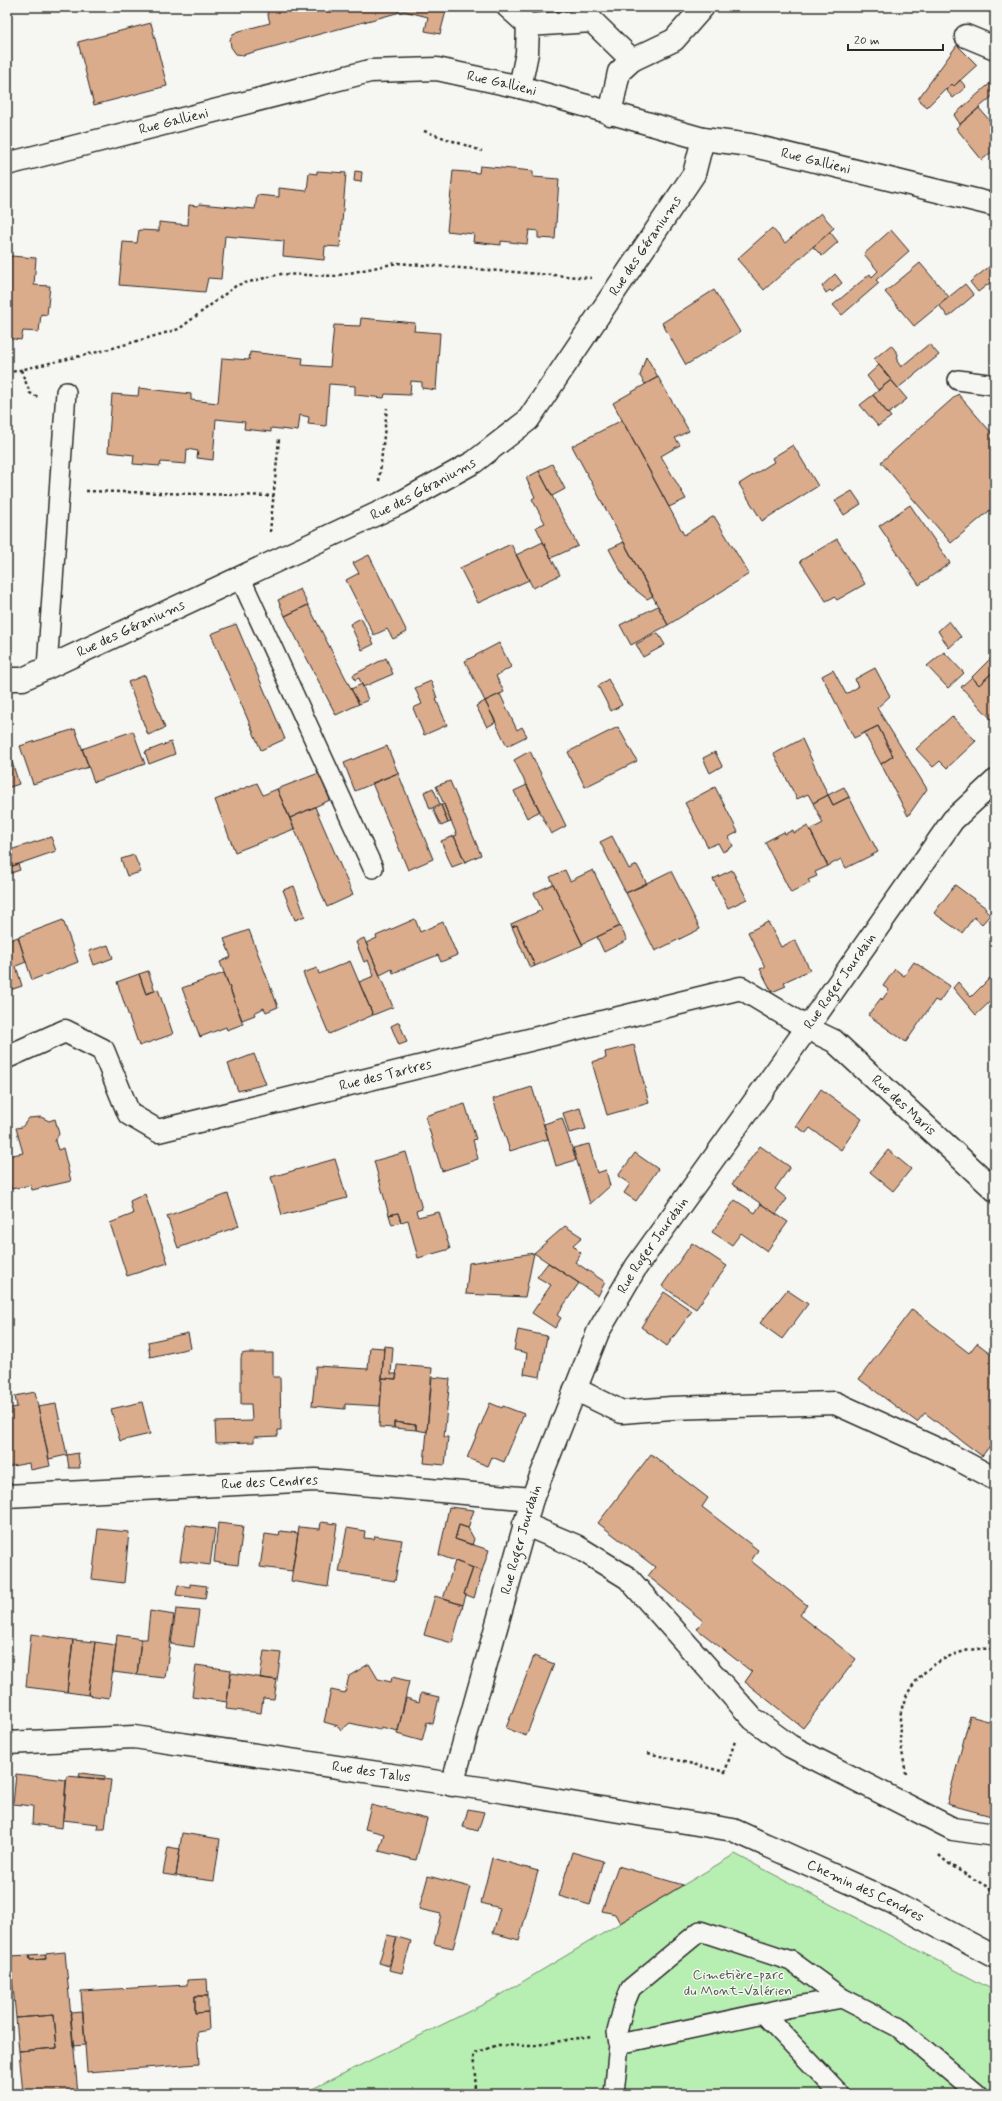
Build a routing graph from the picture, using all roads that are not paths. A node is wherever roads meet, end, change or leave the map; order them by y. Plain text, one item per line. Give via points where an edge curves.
1 (508, 7) edge
2 (702, 7) edge
3 (528, 24) junction
4 (966, 36) dead end
5 (995, 48) edge
6 (632, 60) junction
7 (520, 87) junction
8 (610, 114) junction
9 (702, 138) junction
10 (7, 164) edge
11 (995, 205) edge
12 (958, 380) dead end
13 (995, 385) edge
14 (66, 392) dead end
15 (240, 577) junction
16 (47, 668) junction
17 (7, 679) edge
18 (995, 781) edge
19 (373, 868) dead end
20 (807, 1028) junction
21 (7, 1057) edge
22 (995, 1190) edge
23 (575, 1389) junction
24 (995, 1479) edge
25 (7, 1496) edge
26 (532, 1499) junction
27 (524, 1524) junction
28 (7, 1743) edge
29 (452, 1785) junction
30 (733, 1830) joint
31 (995, 1835) edge
32 (995, 1957) edge
33 (842, 1998) junction
34 (763, 2013) junction
35 (618, 2038) junction
36 (614, 2094) edge
37 (840, 2094) edge
38 (977, 2094) edge

1 - 3 street
2 - 6 street via 674,40
3 - 6 street via 592,21
3 - 7 street via 528,52
4 - 5 street
6 - 8 street via 619,72
7 - 8 street, Rue Gallieni
7 - 10 street, Rue Gallieni via 437,69 370,72
8 - 9 street, Rue Gallieni
9 - 11 street, Rue Gallieni via 750,146
9 - 15 street, Rue des Géraniums via 694,174 528,420 474,462 375,514
12 - 13 lane
14 - 16 lane
15 - 16 street, Rue des Géraniums
15 - 19 lane
16 - 17 street, Rue des Géraniums via 23,679
18 - 20 street, Rue Roger Jourdain via 953,820
20 - 21 street, Rue des Tartres via 741,988 158,1131 129,1114 103,1050 65,1031
20 - 22 street, Rue des Maris via 834,1041
20 - 23 street, Rue Roger Jourdain via 636,1266 598,1332
23 - 24 street via 622,1412 836,1403 950,1455
23 - 26 street, Rue Roger Jourdain
25 - 26 street, Rue des Cendres via 315,1480
26 - 27 street, Rue Roger Jourdain
27 - 29 street, Rue Roger Jourdain
27 - 31 street via 576,1546 628,1578 753,1719 790,1746 953,1829
28 - 29 street, Rue des Talus via 134,1737
29 - 30 street, Rue des Talus
30 - 32 street, Chemin des Cendres via 890,1901
33 - 34 lane
33 - 35 lane via 791,1961 700,1931 631,1988 624,2005
33 - 38 lane via 898,2027
34 - 35 lane
34 - 37 lane
35 - 36 lane

